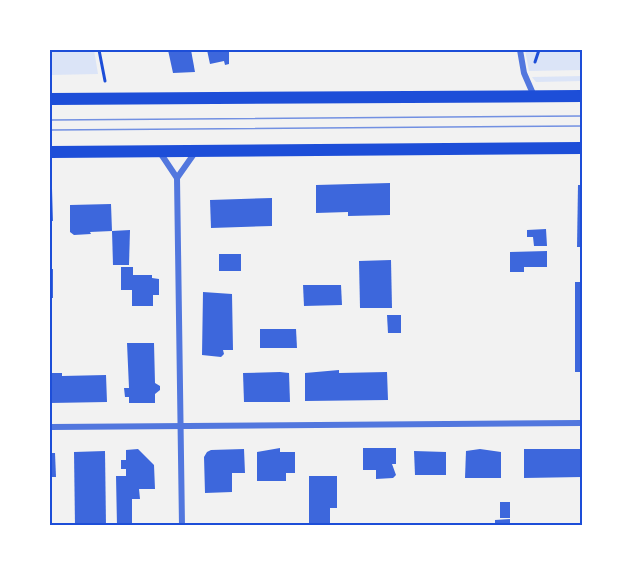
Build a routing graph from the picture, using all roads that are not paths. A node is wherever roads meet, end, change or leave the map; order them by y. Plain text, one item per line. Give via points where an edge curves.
1 (520, 50) edge
2 (534, 96) junction
3 (582, 96) edge
4 (50, 99) edge
5 (582, 148) edge
6 (159, 151) junction
7 (196, 151) junction
8 (50, 152) edge
9 (177, 178) junction
10 (582, 423) edge
11 (180, 426) junction
12 (50, 428) edge
13 (182, 525) edge

1 - 2 street
2 - 3 main road
2 - 4 main road
5 - 7 main road
6 - 7 main road
6 - 8 main road
6 - 9 street
7 - 9 street
9 - 11 street
10 - 11 street
11 - 12 street
11 - 13 street

